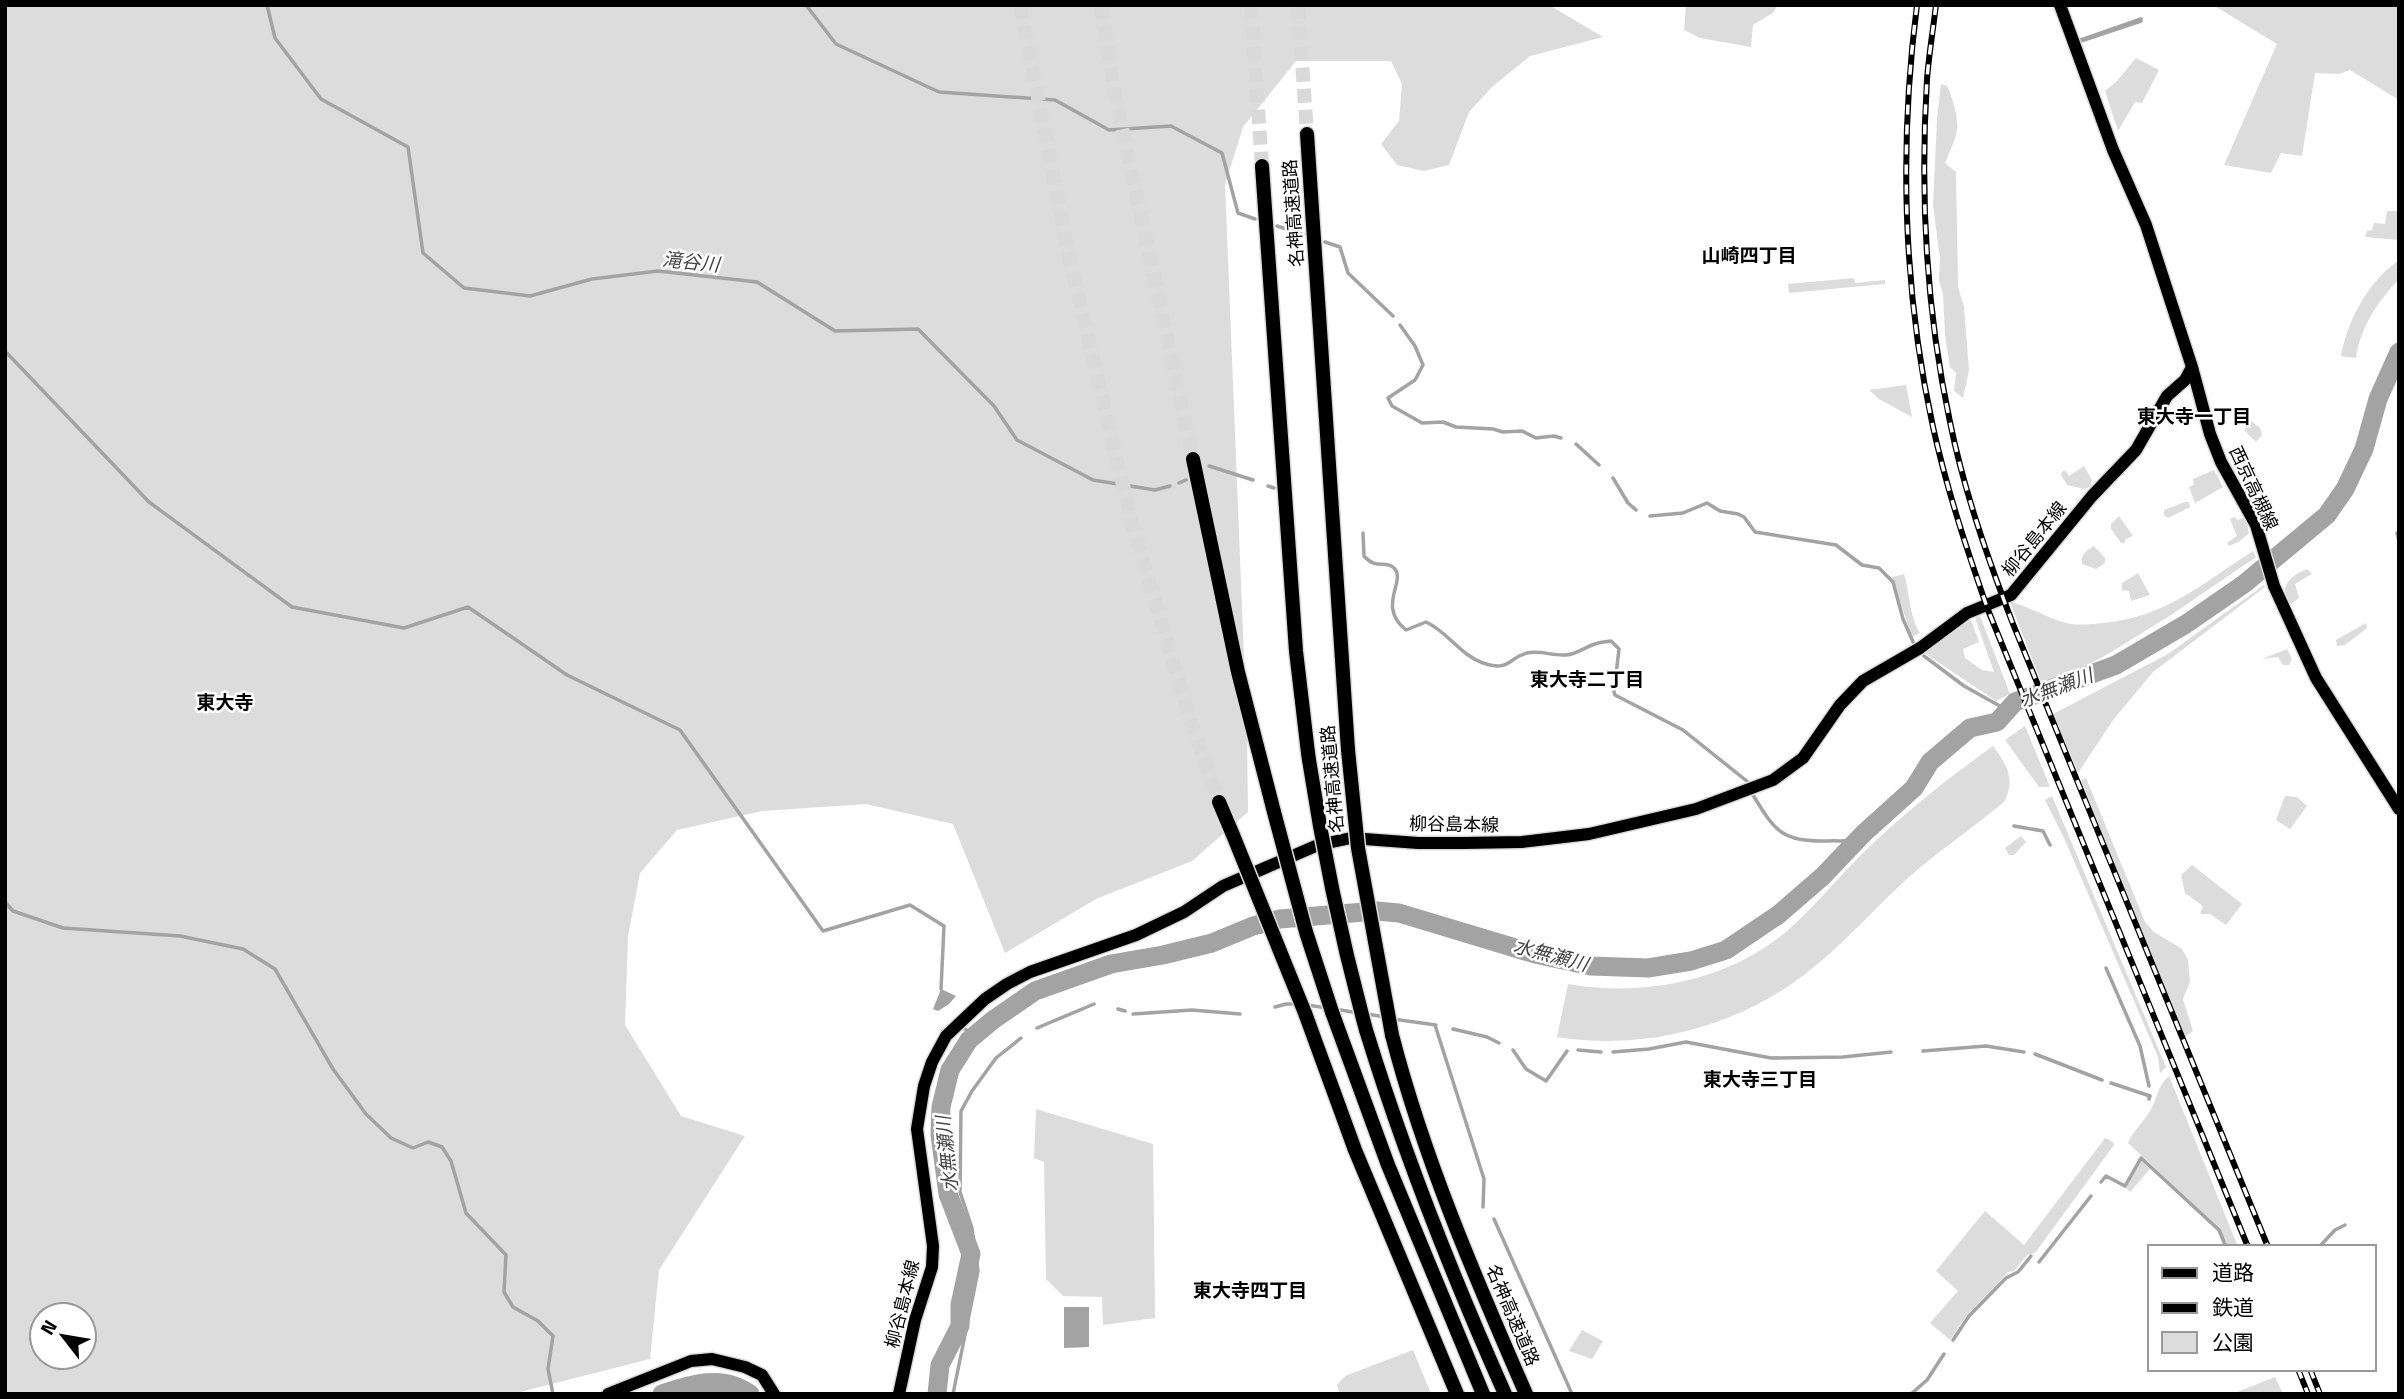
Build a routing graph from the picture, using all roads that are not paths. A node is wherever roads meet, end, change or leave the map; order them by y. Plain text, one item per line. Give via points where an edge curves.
1 (2060, 5) edge
2 (1307, 134) tunnel mouth
3 (1262, 166) tunnel mouth
4 (2192, 367) junction
5 (1193, 459) tunnel mouth
6 (1219, 802) tunnel mouth
7 (2399, 809) edge
8 (608, 1394) edge
9 (774, 1394) edge
10 (899, 1394) edge
11 (1457, 1394) edge
12 (1483, 1394) edge
13 (1505, 1394) edge
14 (1526, 1394) edge

1 - 4 main road, 西京高槻線 via 2146,225
2 - 14 highway, 名神高速道路, bridge via 1348,750 1358,848 1384,1000 1442,1192
3 - 13 highway, 名神高速道路, bridge via 1291,583 1308,753 1329,882 1366,1030 1409,1157
4 - 7 main road, 西京高槻線 via 2218,453 2256,525 2273,582 2316,678
4 - 10 main road, 柳谷島本線 via 2167,396 2136,450 2092,496 2011,596 1967,613 1920,648 1863,681 1803,758 1773,780 1696,809 1589,834 1464,844 1351,838 1318,845 1223,886 1184,912 1136,935 1030,972 985,999 946,1036 924,1086 917,1129 932,1267
5 - 12 highway, bridge via 1238,672 1306,932 1388,1165
6 - 11 highway, bridge via 1355,1150
8 - 9 main road via 691,1360 712,1359 762,1375

